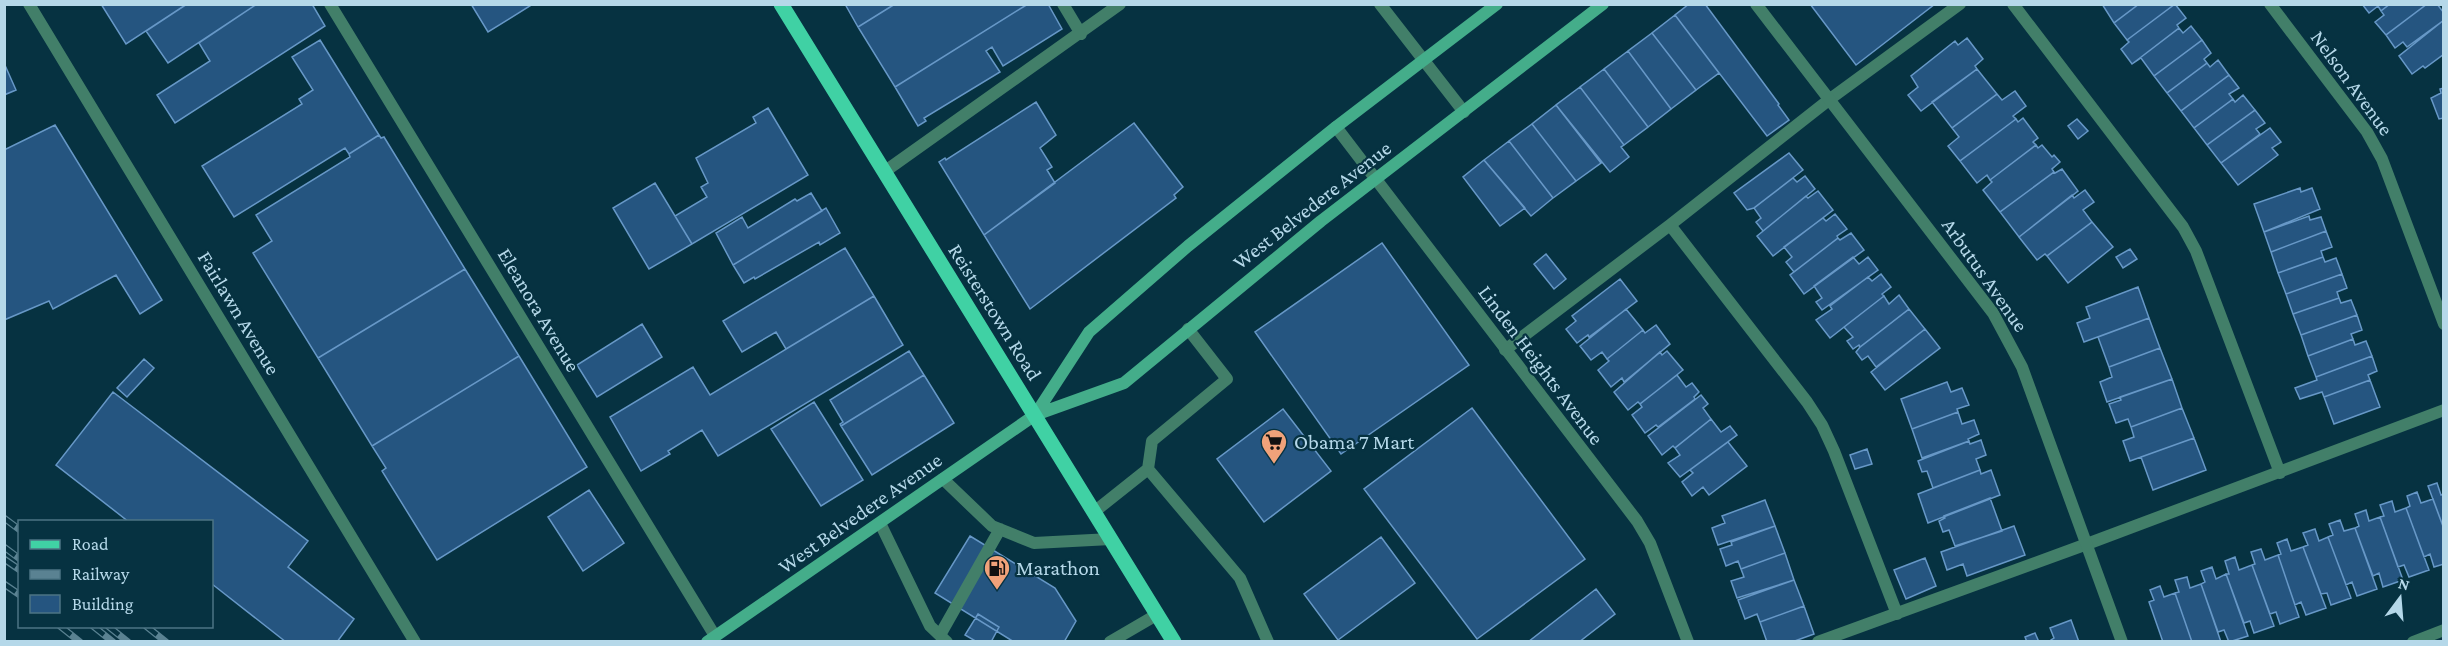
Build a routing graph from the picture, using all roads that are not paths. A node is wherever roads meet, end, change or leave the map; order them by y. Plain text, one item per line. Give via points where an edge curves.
1 (29, 4) edge
2 (330, 4) edge
3 (781, 4) edge
4 (1064, 4) edge
5 (1120, 4) edge
6 (1380, 4) edge
7 (1497, 4) edge
8 (1603, 4) edge
9 (1756, 4) edge
10 (1960, 4) edge
11 (2013, 4) edge
12 (2270, 4) edge
13 (1082, 34) junction
14 (1423, 61) junction
15 (1830, 99) junction
16 (1464, 112) junction
17 (1336, 127) junction
18 (884, 172) junction
19 (1376, 179) junction
20 (1670, 225) junction
21 (2444, 324) edge
22 (1188, 329) junction
23 (1505, 350) junction
24 (2444, 410) edge
25 (1035, 416) junction
26 (1148, 469) junction
27 (2280, 473) junction
28 (943, 479) junction
29 (1094, 512) junction
30 (880, 523) junction
31 (1000, 530) junction
32 (1111, 539) junction
33 (2087, 544) junction
34 (1158, 614) junction
35 (1897, 614) junction
36 (2444, 630) edge
37 (944, 638) edge
38 (711, 639) edge
39 (415, 642) edge
40 (1110, 642) edge
41 (1174, 642) edge
42 (1268, 642) edge
43 (1688, 642) edge
44 (1818, 642) edge
45 (2122, 642) edge
46 (2413, 642) edge

1 - 39 street, Fairlawn Avenue
2 - 38 street, Eleanora Avenue
3 - 18 main road, Reisterstown Road
4 - 13 street
5 - 13 street
6 - 14 street
7 - 14 main road, West Belvedere Avenue
8 - 16 main road, West Belvedere Avenue
9 - 15 street, Arbutus Avenue
10 - 15 street
11 - 27 street via 2183,227 2196,251
12 - 21 street, Nelson Avenue via 2367,132 2382,159
13 - 18 street
14 - 16 street
14 - 17 main road, West Belvedere Avenue
15 - 20 street
15 - 33 street, Arbutus Avenue via 2008,338
16 - 19 main road, West Belvedere Avenue
17 - 19 street, Linden Heights Avenue
17 - 25 main road, West Belvedere Avenue via 1089,332
18 - 25 main road, Reisterstown Road
19 - 22 main road, West Belvedere Avenue
19 - 23 street, Linden Heights Avenue
20 - 23 street
20 - 35 street via 1822,425
22 - 25 main road, West Belvedere Avenue via 1124,383
22 - 26 street via 1227,379 1152,441
23 - 43 street, Linden Heights Avenue via 1650,543
24 - 27 street
25 - 28 main road, West Belvedere Avenue
25 - 29 main road, Reisterstown Road
26 - 29 street
26 - 42 street via 1240,578
27 - 33 street
28 - 30 main road, West Belvedere Avenue
28 - 31 street
29 - 32 main road, Reisterstown Road
30 - 37 street via 930,626
30 - 38 main road, West Belvedere Avenue
31 - 32 street via 1034,543
31 - 37 street
32 - 34 main road, Reisterstown Road
33 - 35 street
33 - 45 street, Arbutus Avenue
34 - 40 street
34 - 41 main road, Reisterstown Road
35 - 44 street
36 - 46 street

